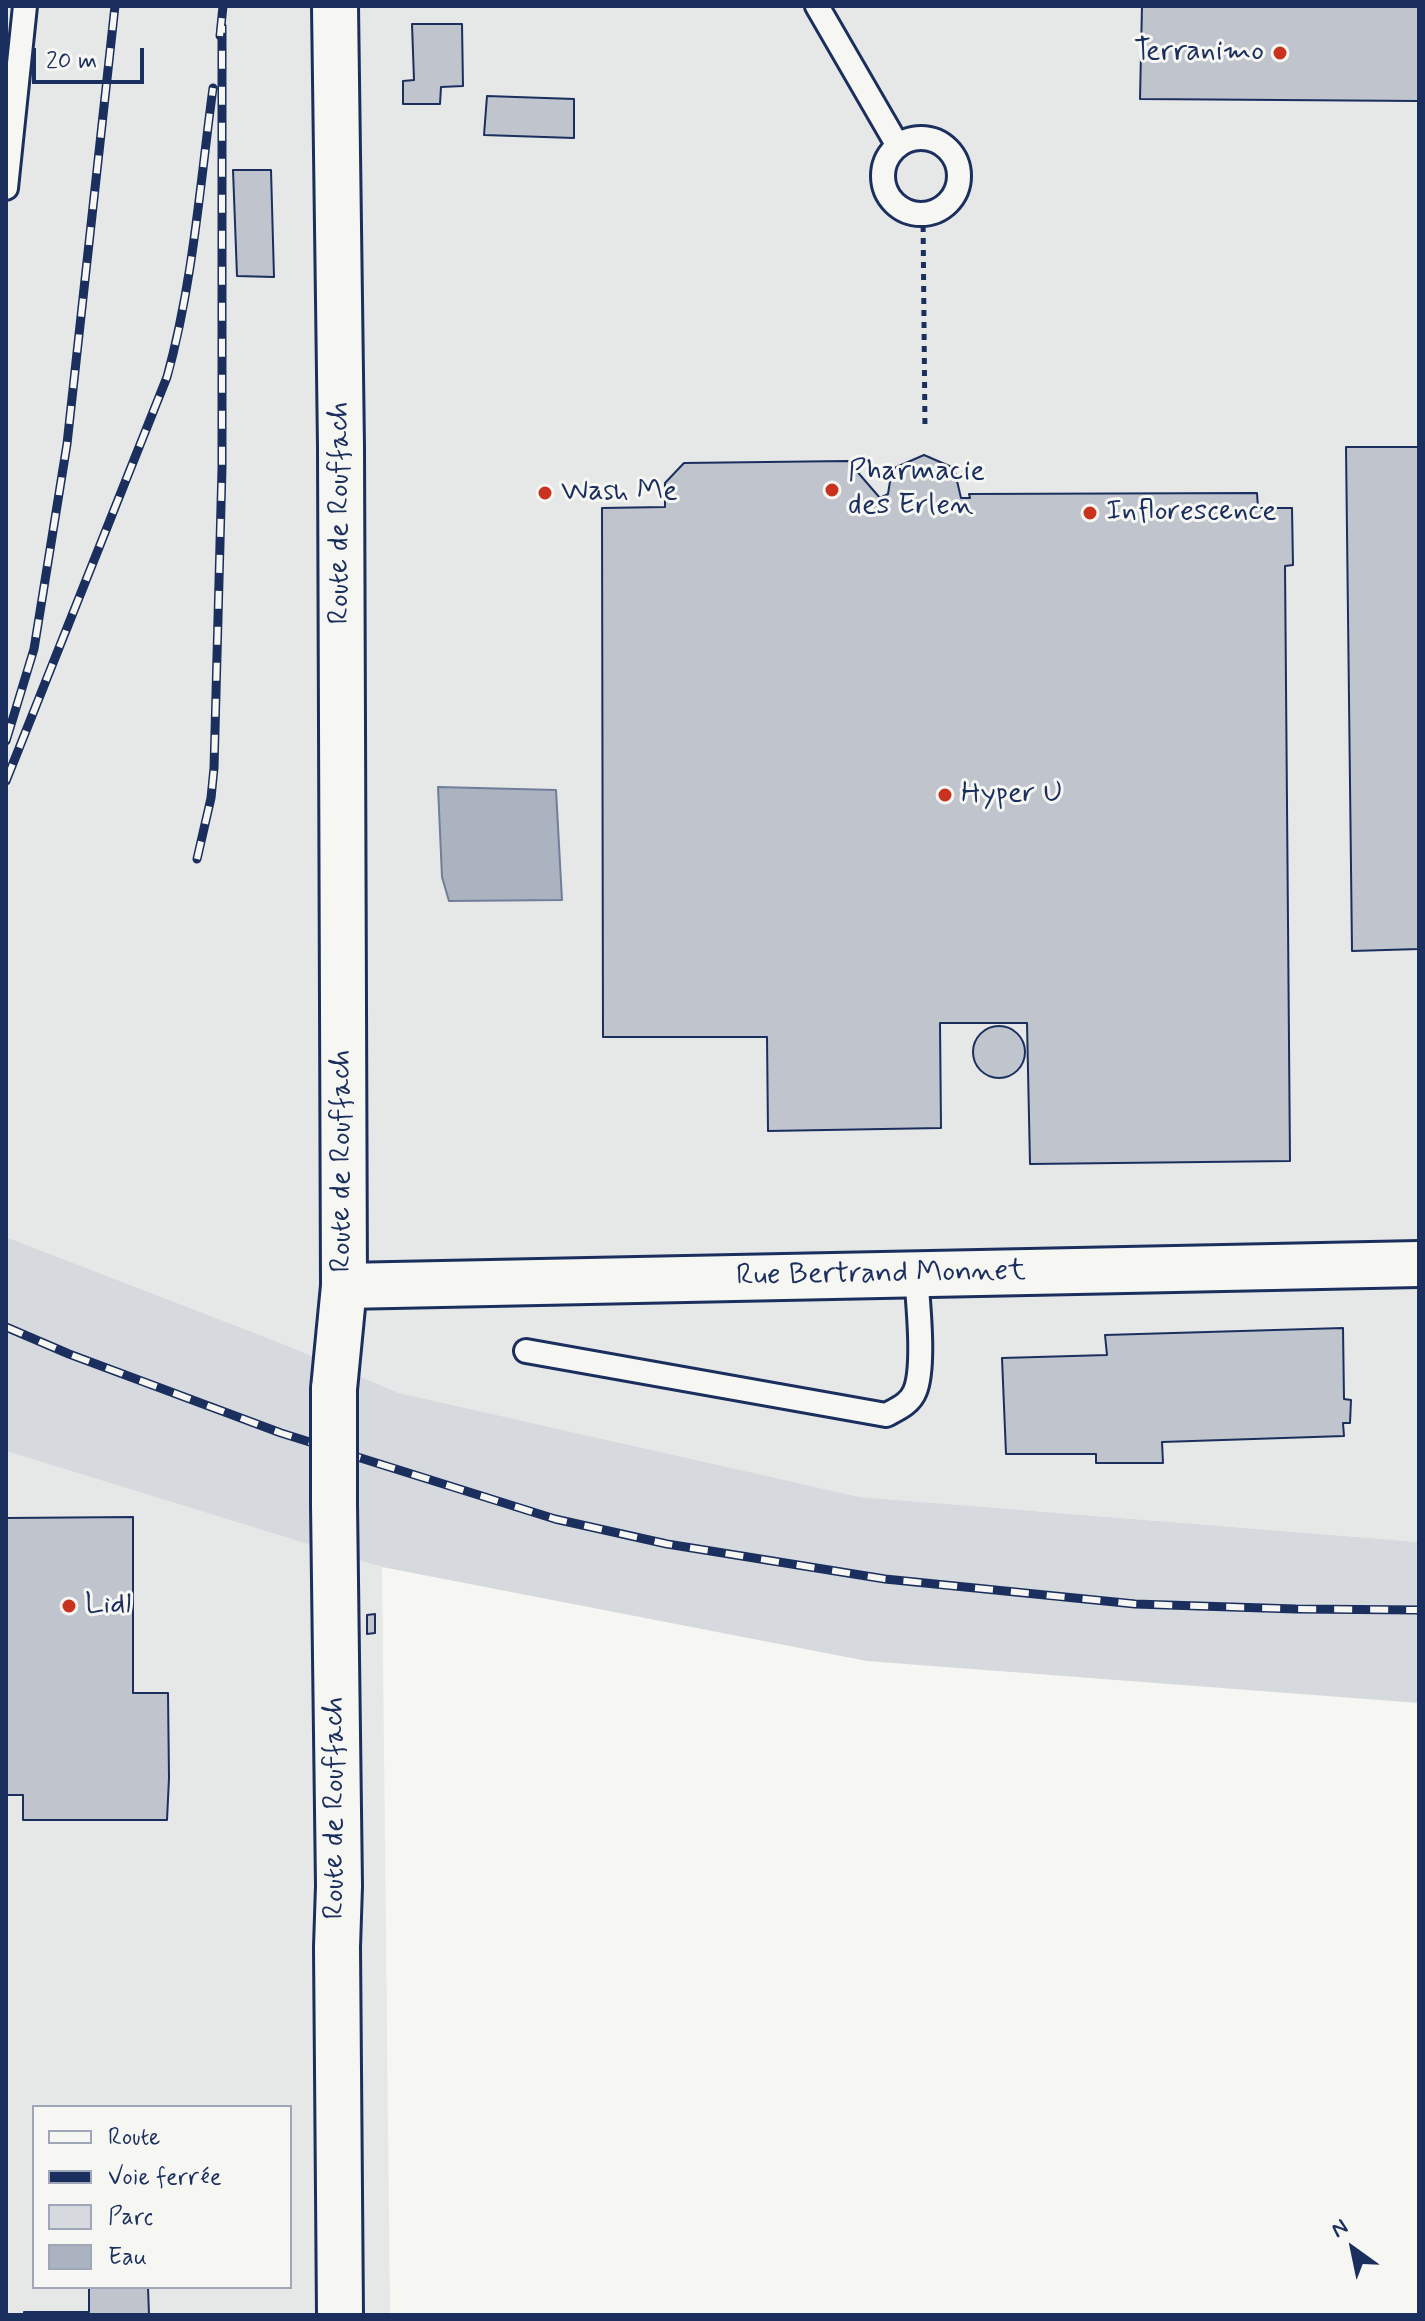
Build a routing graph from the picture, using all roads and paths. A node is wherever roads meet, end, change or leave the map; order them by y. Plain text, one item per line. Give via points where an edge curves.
1 (25, 6) edge
2 (335, 6) edge
3 (817, 6) edge
4 (898, 146) junction
5 (6, 188) edge
6 (923, 214) junction
7 (925, 430) dead end
8 (1419, 1264) edge
9 (916, 1275) junction
10 (344, 1286) junction
11 (526, 1351) dead end
12 (340, 2315) edge

1 - 5 lane
2 - 10 main road, Route de Rouffach
3 - 4 lane
4 - 6 lane via 885,165 885,188 900,207
4 - 6 lane via 920,138 932,140 943,145 957,164 952,198
6 - 7 path
8 - 9 main road, Rue Bertrand Monnet
9 - 10 main road, Rue Bertrand Monnet
9 - 11 lane via 920,1347 915,1391 905,1405 886,1415
10 - 12 main road, Route de Rouffach, bridge via 334,1389

